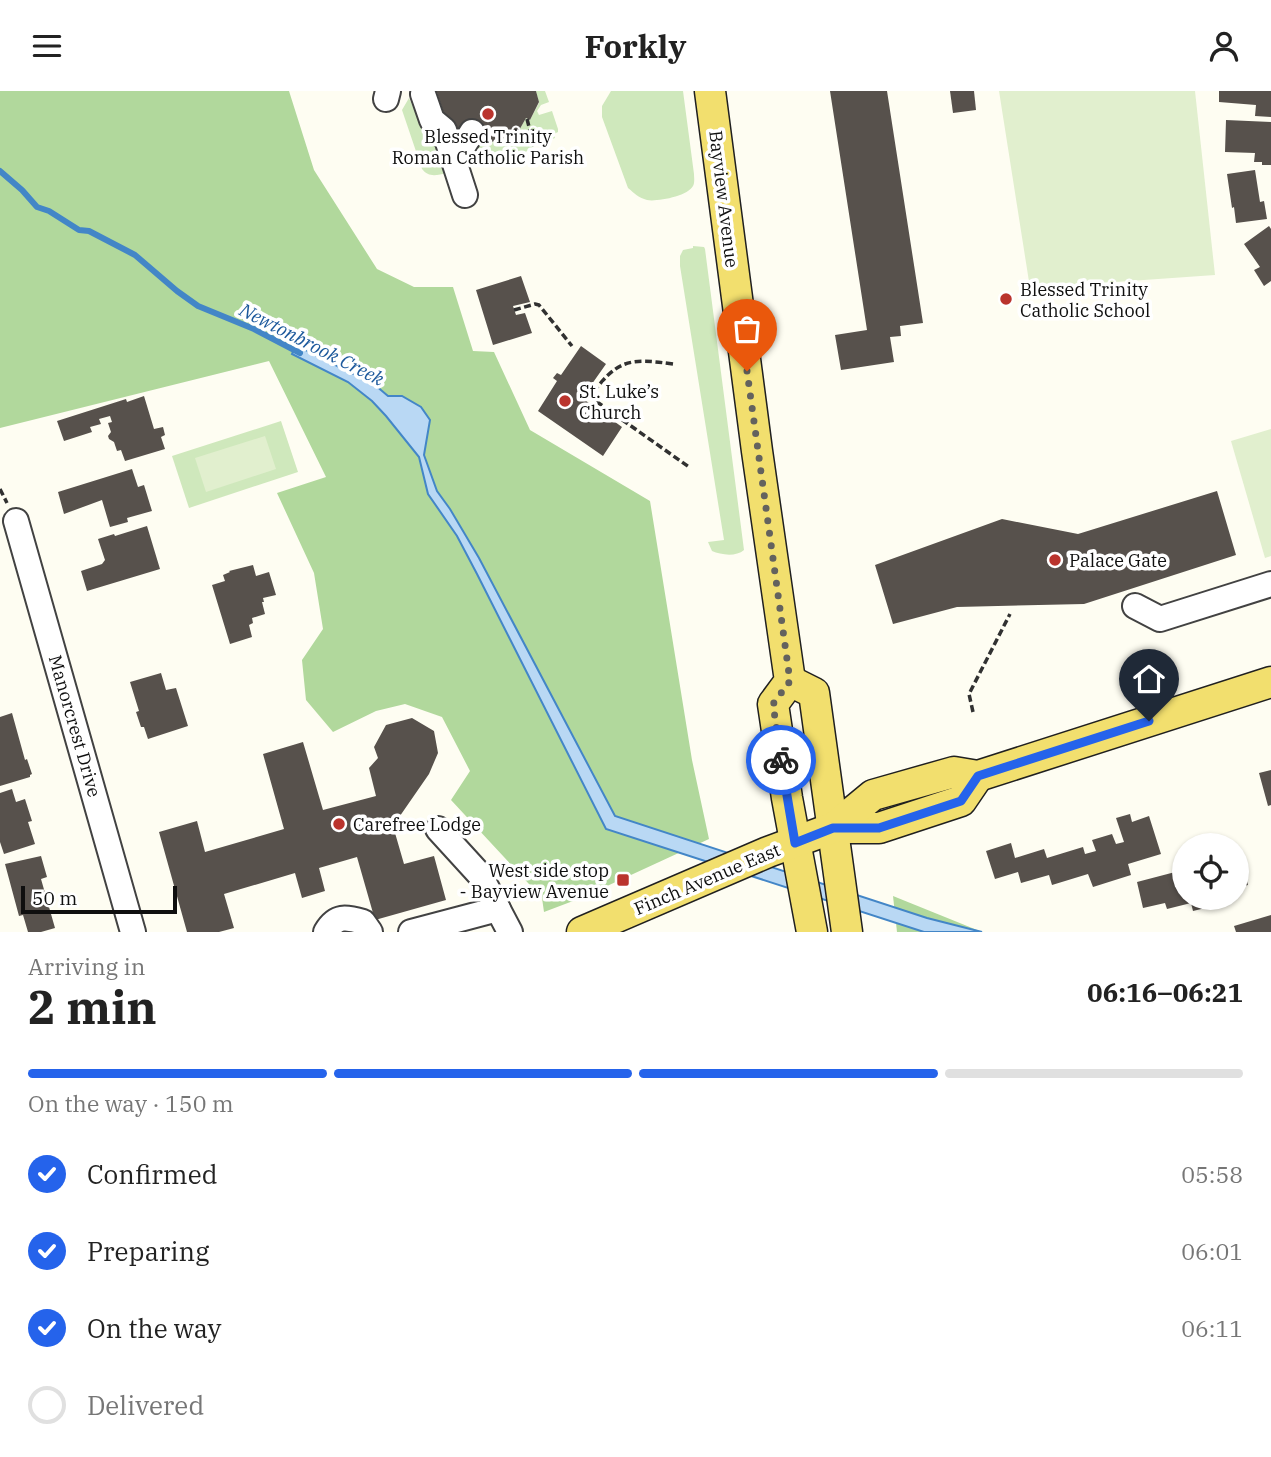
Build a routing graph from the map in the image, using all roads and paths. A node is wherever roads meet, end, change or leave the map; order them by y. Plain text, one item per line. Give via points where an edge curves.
1 (710, 91) edge
2 (423, 93) dead end
3 (527, 119) dead end
4 (472, 132) dead end
5 (534, 146) dead end
6 (454, 161) junction
7 (465, 195) dead end
8 (514, 310) dead end
9 (572, 346) dead end
10 (673, 365) dead end
11 (689, 467) dead end
12 (16, 521) dead end
13 (1271, 584) edge
14 (1135, 606) dead end
15 (1010, 614) dead end
16 (790, 681) junction
17 (1271, 682) edge
18 (973, 712) dead end
19 (833, 828) junction
20 (438, 829) dead end
21 (795, 843) junction
22 (498, 909) junction
23 (133, 932) edge
24 (326, 932) edge
25 (370, 932) edge
26 (411, 932) edge
27 (510, 932) edge
28 (583, 932) edge
29 (812, 932) edge
30 (847, 932) edge

1 - 16 main road, Bayview Avenue
2 - 6 street
3 - 5 path
4 - 6 street
6 - 7 street
8 - 9 path via 539,305
10 - 11 path via 632,361 614,369 588,395
12 - 23 street, Manorcrest Drive
13 - 14 street via 1160,619
15 - 18 path via 969,694
16 - 19 main road via 814,693
16 - 21 main road via 773,704
17 - 19 main road, Finch Avenue East via 978,776 954,772 873,795
19 - 21 main road, Finch Avenue East
19 - 30 main road
20 - 22 street via 480,875
21 - 28 main road, Finch Avenue East
21 - 29 main road
22 - 26 street
22 - 27 street
24 - 25 street via 331,923 346,917 363,922

